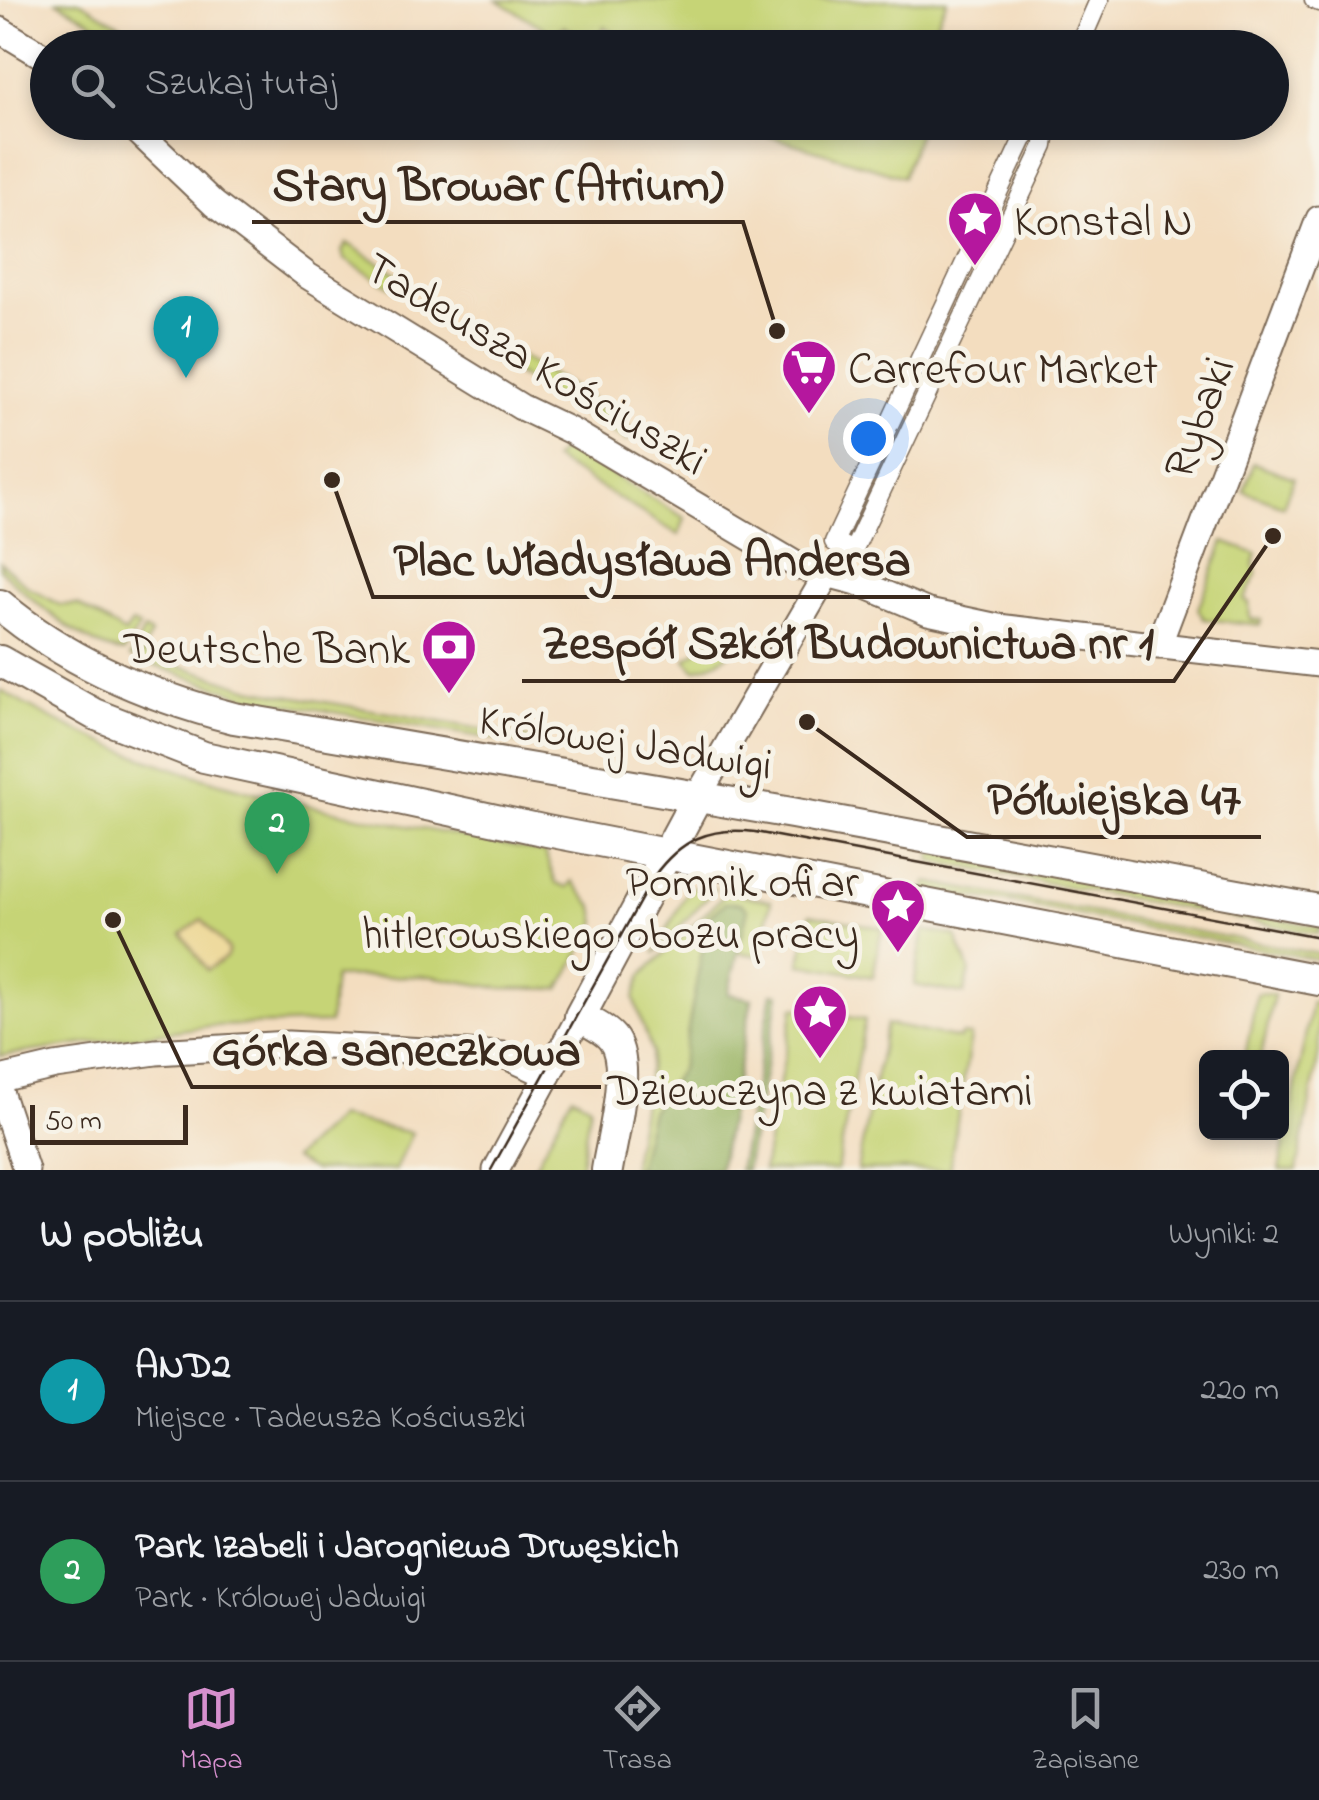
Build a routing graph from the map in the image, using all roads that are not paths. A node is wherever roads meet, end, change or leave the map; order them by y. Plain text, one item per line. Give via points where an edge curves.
1 (1099, 0) edge
2 (0, 30) edge
3 (1086, 30) edge
4 (30, 48) edge
5 (147, 140) edge
6 (1023, 140) edge
7 (1045, 140) edge
8 (1319, 219) edge
9 (841, 546) junction
10 (826, 576) junction
11 (0, 605) edge
12 (1158, 646) junction
13 (0, 661) edge
14 (1319, 664) edge
15 (692, 810) junction
16 (668, 855) junction
17 (1319, 910) edge
18 (1319, 980) edge
19 (580, 1016) junction
20 (548, 1075) junction
21 (0, 1079) edge
22 (0, 1092) edge
23 (26, 1170) edge
24 (496, 1170) edge
25 (607, 1170) edge

1 - 3 street
2 - 4 street
5 - 10 street, Tadeusza Kościuszki via 214,204 308,276 521,406
6 - 9 street via 834,542
7 - 9 street via 852,551
8 - 12 street, Rybaki
9 - 10 street
10 - 12 street, Tadeusza Kościuszki via 928,612 998,627
10 - 15 street
11 - 15 street, Królowej Jadwigi via 96,667 216,714
12 - 14 street, Tadeusza Kościuszki
13 - 16 street via 94,714 204,757
15 - 16 street
15 - 17 street, Królowej Jadwigi
16 - 18 street
16 - 19 street
19 - 20 street
19 - 25 street via 613,1039 620,1055
20 - 21 street via 504,1055 288,1044 156,1052
20 - 24 street
22 - 23 street

